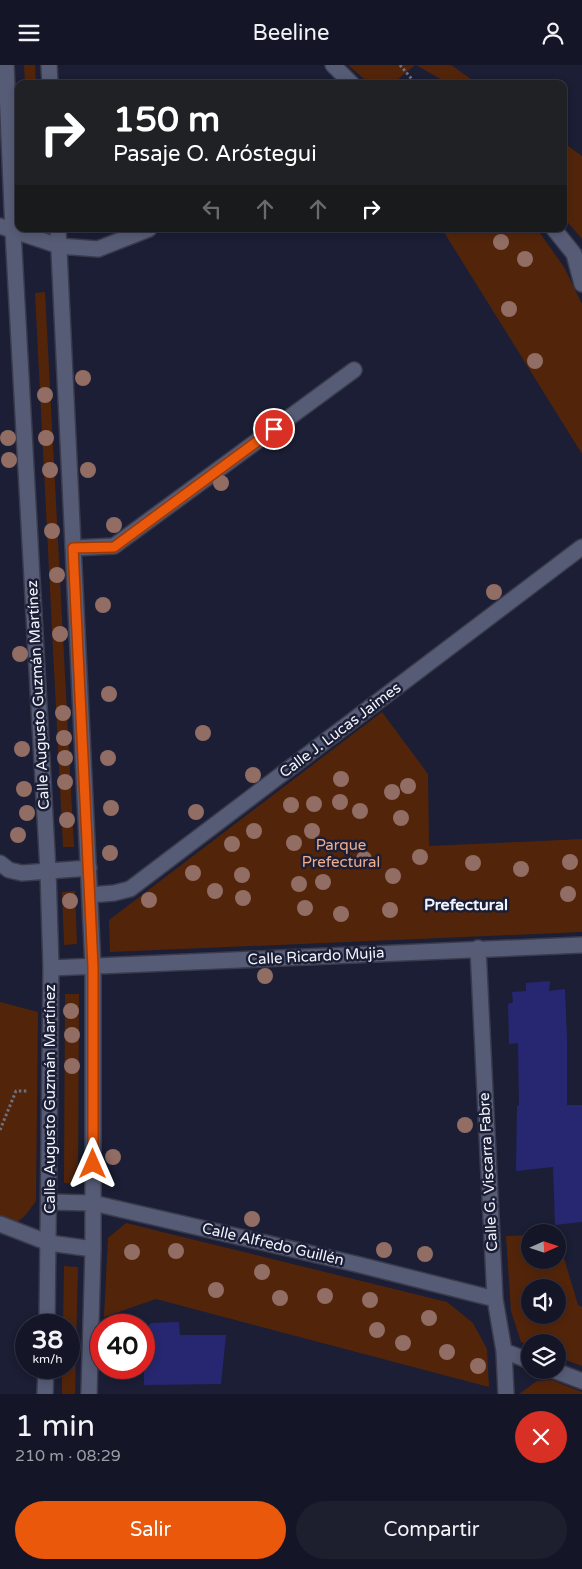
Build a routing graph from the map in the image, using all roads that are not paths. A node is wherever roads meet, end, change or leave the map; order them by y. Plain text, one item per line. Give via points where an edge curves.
1 (6, 65) edge
2 (49, 65) edge
3 (333, 65) edge
4 (50, 80) edge
5 (348, 80) edge
6 (6, 228) edge
7 (18, 232) edge
8 (58, 232) edge
9 (141, 232) edge
10 (556, 232) edge
11 (59, 246) junction
12 (582, 284) edge
13 (354, 370) dead end
14 (582, 547) edge
15 (73, 548) junction
16 (0, 863) edge
17 (89, 868) junction
18 (48, 871) junction
19 (90, 895) junction
20 (582, 945) edge
21 (478, 948) junction
22 (93, 967) junction
23 (51, 968) junction
24 (49, 1202) junction
25 (93, 1203) junction
26 (0, 1224) edge
27 (49, 1243) junction
28 (93, 1249) junction
29 (494, 1299) junction
30 (47, 1314) edge
31 (504, 1351) junction
32 (521, 1358) edge
33 (566, 1375) edge
34 (46, 1379) edge
35 (582, 1381) edge
36 (45, 1394) edge
37 (89, 1394) edge
38 (506, 1394) edge

1 - 6 street, Calle Augusto Guzmán Martínez
2 - 4 street
3 - 5 street
6 - 18 street, Calle Augusto Guzmán Martínez
7 - 11 street
8 - 11 street
9 - 11 street via 98,249
10 - 12 street via 574,255
11 - 15 street
13 - 15 street via 114,547
14 - 19 street, Calle J. Lucas Jaimes via 130,889
15 - 17 street
16 - 18 street via 22,873
17 - 18 street
17 - 19 street
18 - 23 street, Calle Augusto Guzmán Martínez
19 - 22 street
20 - 21 street, Calle Ricardo Mujia
21 - 22 street, Calle Ricardo Mujia
21 - 29 street, Calle G. Viscarra Fabre
22 - 23 street, Calle Ricardo Mujia
22 - 25 street
23 - 24 street, Calle Augusto Guzmán Martínez
24 - 25 street, Calle Alfredo Guillén
24 - 27 street, Calle Augusto Guzmán Martínez
25 - 28 street
25 - 29 street, Calle Alfredo Guillén
26 - 27 street
27 - 28 street
27 - 30 street, Calle Augusto Guzmán Martínez
28 - 37 street
29 - 31 street, Calle G. Viscarra Fabre
31 - 32 street
31 - 38 street, Calle G. Viscarra Fabre
33 - 35 street
34 - 36 street

